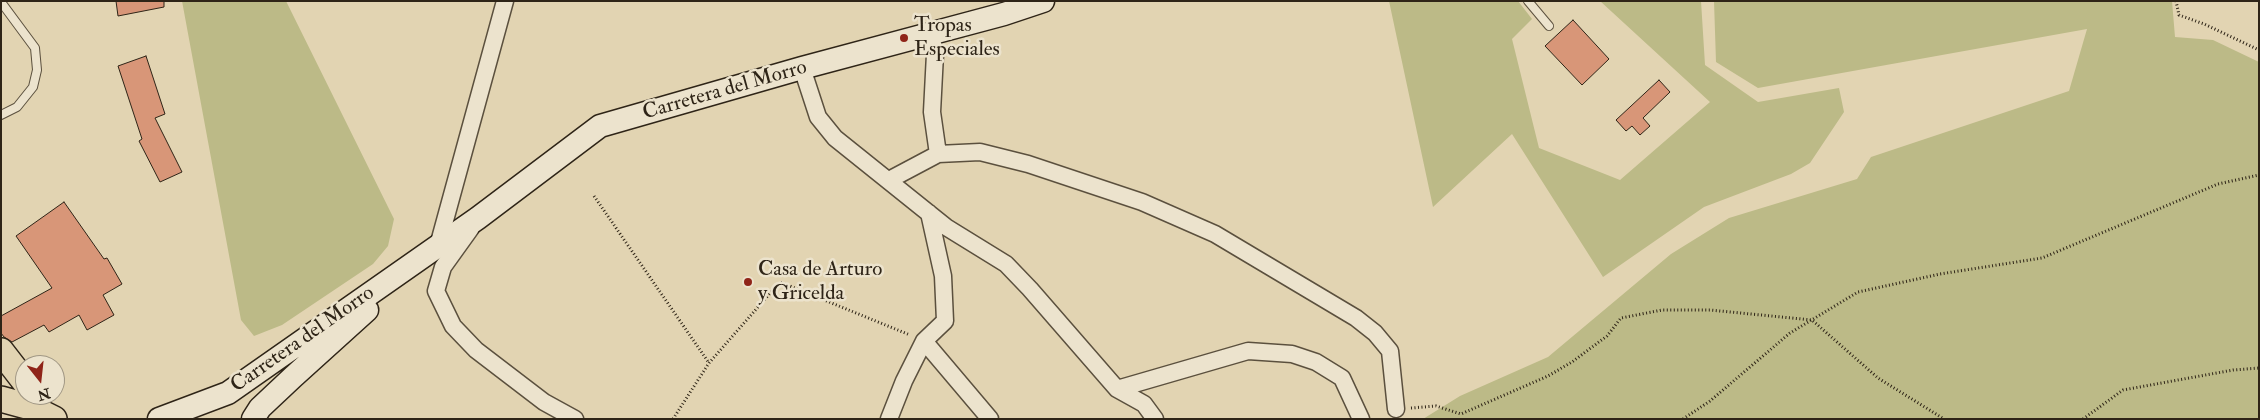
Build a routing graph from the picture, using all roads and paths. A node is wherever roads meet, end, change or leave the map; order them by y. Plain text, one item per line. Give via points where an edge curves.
1 (505, 1) edge
2 (1043, 1) edge
3 (1528, 1) edge
4 (2176, 1) edge
5 (1, 2) edge
6 (1010, 8) edge
7 (1549, 26) dead end
8 (931, 34) junction
9 (2259, 50) edge
10 (802, 68) junction
11 (1, 115) edge
12 (938, 154) junction
13 (2259, 175) edge
14 (889, 180) junction
15 (594, 196) dead end
16 (930, 214) junction
17 (478, 218) junction
18 (438, 246) junction
19 (1812, 320) junction
20 (924, 340) junction
21 (1, 351) edge
22 (709, 363) junction
23 (2259, 368) edge
24 (15, 369) edge
25 (1118, 389) junction
26 (1, 399) edge
27 (44, 405) edge
28 (1396, 408) joint
29 (55, 418) edge
30 (159, 419) edge
31 (253, 419) edge
32 (575, 419) edge
33 (673, 419) edge
34 (889, 419) edge
35 (990, 419) edge
36 (1155, 419) edge
37 (1361, 419) edge
38 (1683, 419) edge
39 (1944, 419) edge
40 (2083, 419) edge

1 - 18 street
2 - 6 main road, Carretera del Morro
3 - 7 lane
4 - 9 path via 2180,16
5 - 11 lane via 35,48 37,70 28,94 17,107
6 - 8 main road, Carretera del Morro
8 - 10 main road, Carretera del Morro
8 - 12 street via 935,54 932,112
10 - 14 street via 818,117 835,138
10 - 17 main road, Carretera del Morro via 600,126
12 - 14 street
12 - 28 street via 980,152 1028,164 1142,202 1215,234 1356,318 1375,334 1390,351
13 - 19 path via 2218,184 2042,258 1940,274 1858,292
14 - 16 street
15 - 22 path
16 - 20 street via 943,276 945,321
16 - 25 street via 1006,264
17 - 18 main road, Carretera del Morro
17 - 32 street via 443,267 436,292 453,326 476,350 544,402
18 - 30 main road, Carretera del Morro via 228,393
18 - 31 main road, Carretera del Morro via 292,378 260,408
19 - 28 path via 1710,310 1662,310 1621,318 1607,336 1572,362 1461,414 1436,406
19 - 38 path via 1790,333 1710,401
19 - 39 path via 1878,378
20 - 22 path via 780,282
20 - 34 street
20 - 35 street
21 - 24 main road
22 - 33 path
23 - 40 path via 2123,390
25 - 36 street via 1144,404
25 - 37 street via 1248,350 1292,354 1316,362 1342,378
26 - 29 main road
27 - 29 main road

